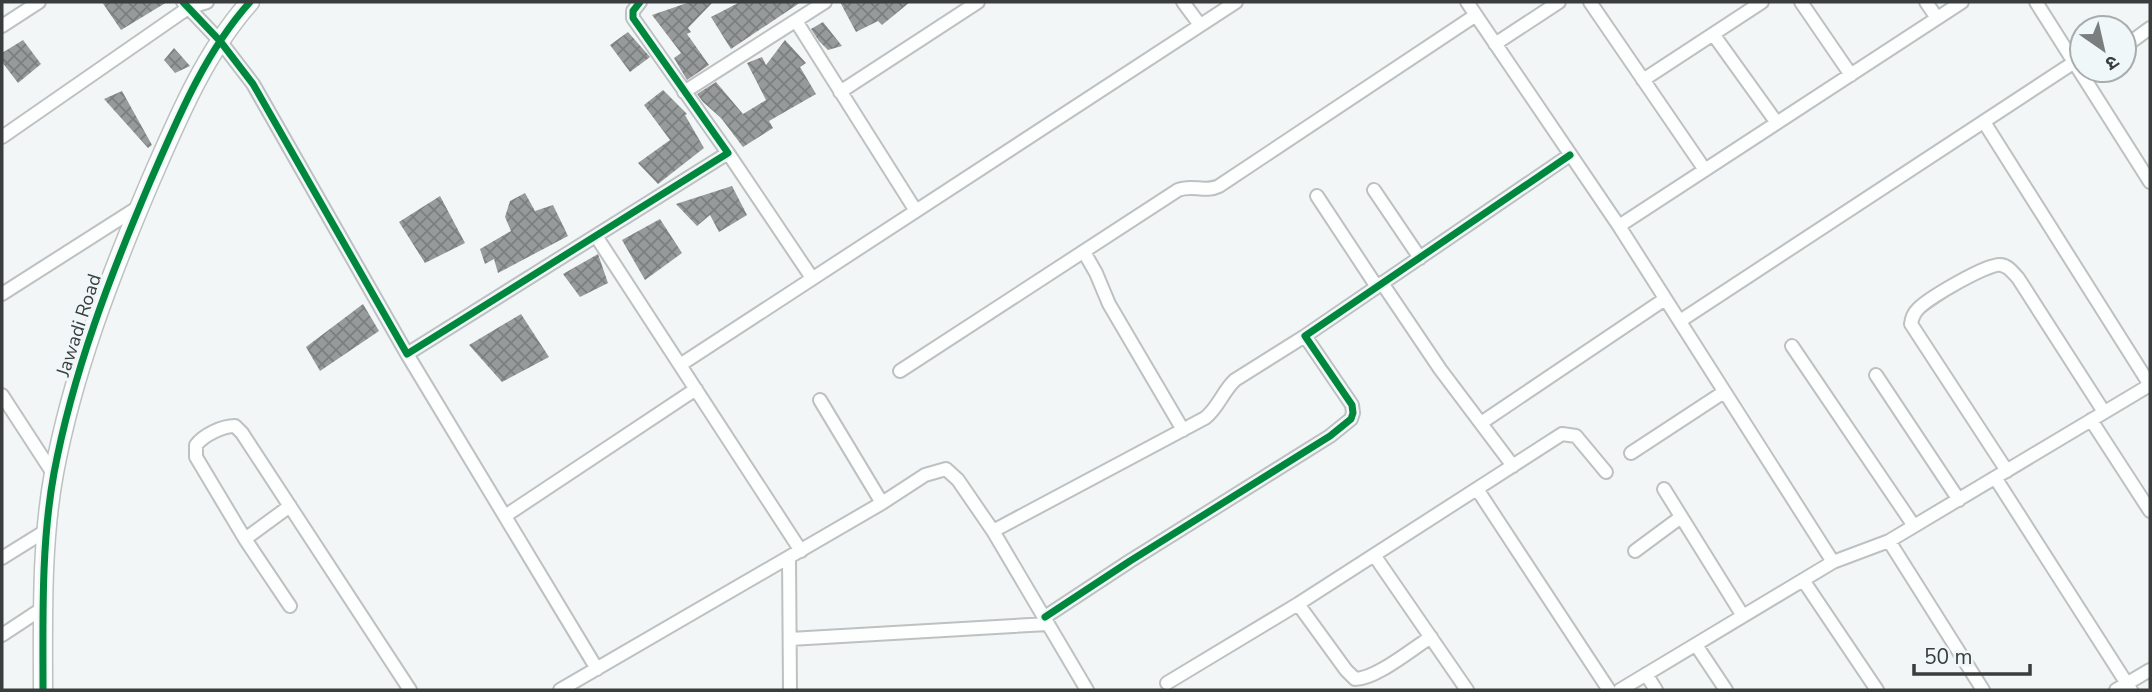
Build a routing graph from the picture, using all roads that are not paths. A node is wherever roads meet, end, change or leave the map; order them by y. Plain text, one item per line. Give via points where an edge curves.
1 (39, 2) edge
2 (207, 2) edge
3 (250, 2) edge
4 (640, 2) edge
5 (825, 2) edge
6 (978, 2) edge
7 (1183, 2) edge
8 (1236, 2) edge
9 (1467, 2) edge
10 (1559, 2) edge
11 (1590, 2) edge
12 (1762, 2) edge
13 (1801, 2) edge
14 (1926, 2) edge
15 (1962, 2) edge
16 (2036, 2) edge
17 (185, 5) edge
18 (1476, 15) junction
19 (1937, 18) junction
20 (796, 21) junction
21 (1200, 25) junction
22 (2, 26) edge
23 (1713, 34) junction
24 (220, 41) junction
25 (1495, 44) junction
26 (2068, 55) edge
27 (2068, 66) edge
28 (1851, 75) junction
29 (1643, 80) junction
30 (2092, 84) edge
31 (684, 92) junction
32 (839, 92) junction
33 (1984, 122) junction
34 (1777, 123) junction
35 (2, 137) edge
36 (728, 153) junction
37 (1570, 155) junction
38 (1705, 170) junction
39 (2150, 182) edge
40 (1374, 190) dead end
41 (1317, 196) dead end
42 (140, 206) junction
43 (916, 211) junction
44 (1619, 226) junction
45 (596, 236) junction
46 (1084, 252) junction
47 (1420, 258) junction
48 (812, 278) junction
49 (1380, 285) junction
50 (2, 294) edge
51 (1665, 299) junction
52 (1680, 321) junction
53 (1305, 336) junction
54 (1792, 346) dead end
55 (407, 354) junction
56 (680, 365) junction
57 (900, 371) dead end
58 (1876, 375) dead end
59 (2148, 387) edge
60 (696, 389) junction
61 (1724, 392) junction
62 (2, 395) edge
63 (820, 400) dead end
64 (2150, 401) edge
65 (2104, 412) junction
66 (2091, 420) junction
67 (1481, 423) junction
68 (1183, 430) junction
69 (1631, 453) dead end
70 (1513, 466) junction
71 (2007, 471) junction
72 (1606, 472) dead end
73 (54, 475) junction
74 (1996, 479) junction
75 (1664, 488) dead end
76 (1477, 489) junction
77 (1959, 500) junction
78 (882, 503) junction
79 (290, 506) junction
80 (2150, 511) edge
81 (505, 516) junction
82 (1681, 517) junction
83 (1914, 526) junction
84 (47, 530) junction
85 (993, 531) junction
86 (245, 539) junction
87 (1889, 541) junction
88 (1635, 551) dead end
89 (795, 554) junction
90 (1374, 555) junction
91 (2, 558) edge
92 (1833, 562) junction
93 (1803, 580) junction
94 (1298, 604) junction
95 (290, 606) dead end
96 (43, 608) junction
97 (1744, 616) junction
98 (1047, 620) junction
99 (2, 635) edge
100 (1431, 637) junction
101 (790, 639) junction
102 (1696, 645) junction
103 (597, 669) junction
104 (2150, 670) edge
105 (1646, 674) junction
106 (1167, 683) dead end
107 (2125, 688) edge
108 (43, 690) edge
109 (410, 690) edge
110 (560, 690) edge
111 (790, 690) edge
112 (1087, 690) edge
113 (1467, 690) edge
114 (1609, 690) edge
115 (1620, 690) edge
116 (1656, 690) edge
117 (1726, 690) edge
118 (1877, 690) edge
119 (1983, 690) edge

1 - 22 street
2 - 17 street
3 - 24 street, Jawadi Road
4 - 31 street via 634,18
5 - 20 street
6 - 32 street
7 - 21 street
8 - 21 street
9 - 18 street
10 - 25 street
11 - 29 street
12 - 23 street
13 - 28 street
14 - 19 street
15 - 19 street
16 - 26 street
17 - 24 street
17 - 35 street
18 - 25 street
18 - 46 street via 1219,186 1178,190
19 - 28 street
20 - 31 street
20 - 32 street
21 - 43 street
23 - 29 street
23 - 34 street
24 - 42 street, Jawadi Road via 176,122
24 - 55 street via 253,84
25 - 37 street
27 - 33 street
28 - 34 street
29 - 38 street
30 - 39 street
31 - 36 street
32 - 43 street
33 - 52 street
33 - 59 street
34 - 38 street
36 - 45 street
36 - 48 street
37 - 44 street
37 - 47 street
38 - 44 street
40 - 47 street
41 - 49 street
42 - 50 street
42 - 73 street, Jawadi Road via 86,348
43 - 48 street
44 - 51 street
45 - 55 street
45 - 56 street
46 - 57 street
46 - 68 street
47 - 49 street
48 - 56 street
49 - 53 street
49 - 67 street
51 - 52 street
51 - 67 street
52 - 61 street
53 - 68 street via 1235,380 1209,415
53 - 98 street via 1352,405 1351,419
54 - 83 street
55 - 81 street
56 - 60 street
58 - 77 street
59 - 64 street
59 - 65 street
60 - 81 street
60 - 89 street
61 - 69 street
61 - 92 street
62 - 73 street
63 - 78 street
65 - 66 street
65 - 71 street via 2018,278 1999,264 1983,268 1920,307 1911,324
66 - 71 street
66 - 80 street
67 - 70 street
68 - 85 street
70 - 72 street via 1562,434 1570,434
70 - 76 street
71 - 74 street
73 - 84 street, Jawadi Road
74 - 77 street
74 - 107 street
75 - 82 street
76 - 90 street
76 - 114 street
77 - 83 street
78 - 85 street via 925,475 946,469
78 - 89 street
79 - 86 street
79 - 86 street via 235,426 200,440 196,457
79 - 109 street
81 - 103 street
82 - 88 street
82 - 97 street
83 - 87 street
84 - 91 street
84 - 96 street, Jawadi Road
85 - 98 street
86 - 95 street
87 - 92 street
87 - 119 street
89 - 101 street
89 - 103 street
90 - 94 street
90 - 100 street
92 - 93 street
93 - 97 street
93 - 118 street
94 - 100 street via 1354,679 1373,674
94 - 106 street
96 - 99 street
96 - 108 street, Jawadi Road
97 - 102 street
98 - 101 street
98 - 112 street
100 - 113 street
101 - 111 street
102 - 105 street
102 - 117 street
103 - 110 street
104 - 107 street
105 - 115 street
105 - 116 street

